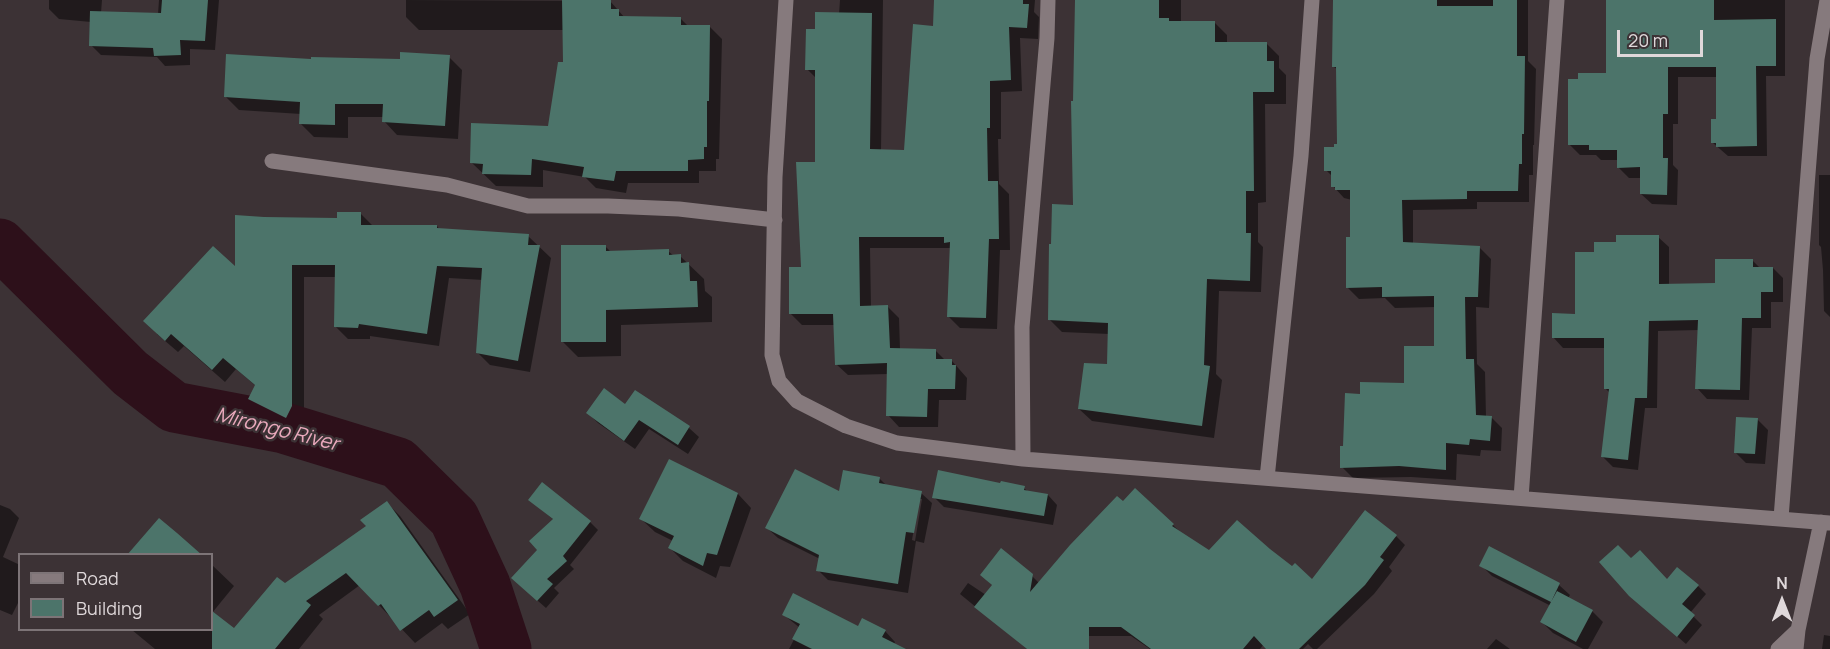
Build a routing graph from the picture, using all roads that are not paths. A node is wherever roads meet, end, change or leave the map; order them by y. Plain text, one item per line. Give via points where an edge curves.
1 (786, 0) edge
2 (1048, 0) edge
3 (1312, 0) edge
4 (1557, 0) edge
5 (1827, 0) edge
6 (272, 161) dead end
7 (775, 220) junction
8 (1023, 459) junction
9 (1267, 478) junction
10 (1521, 498) junction
11 (1781, 518) junction
12 (1826, 522) edge
13 (1798, 630) junction
14 (1778, 649) edge
15 (1796, 649) edge

1 - 7 street
2 - 8 street via 1022,327
3 - 9 street via 1301,156
4 - 10 street
5 - 11 street via 1816,71
6 - 7 street via 447,185 528,206 655,208
7 - 8 street via 772,355 779,381 797,401 846,426 897,443
8 - 9 street
9 - 10 street
10 - 11 street
11 - 12 street
12 - 13 street
13 - 14 street
13 - 15 street

